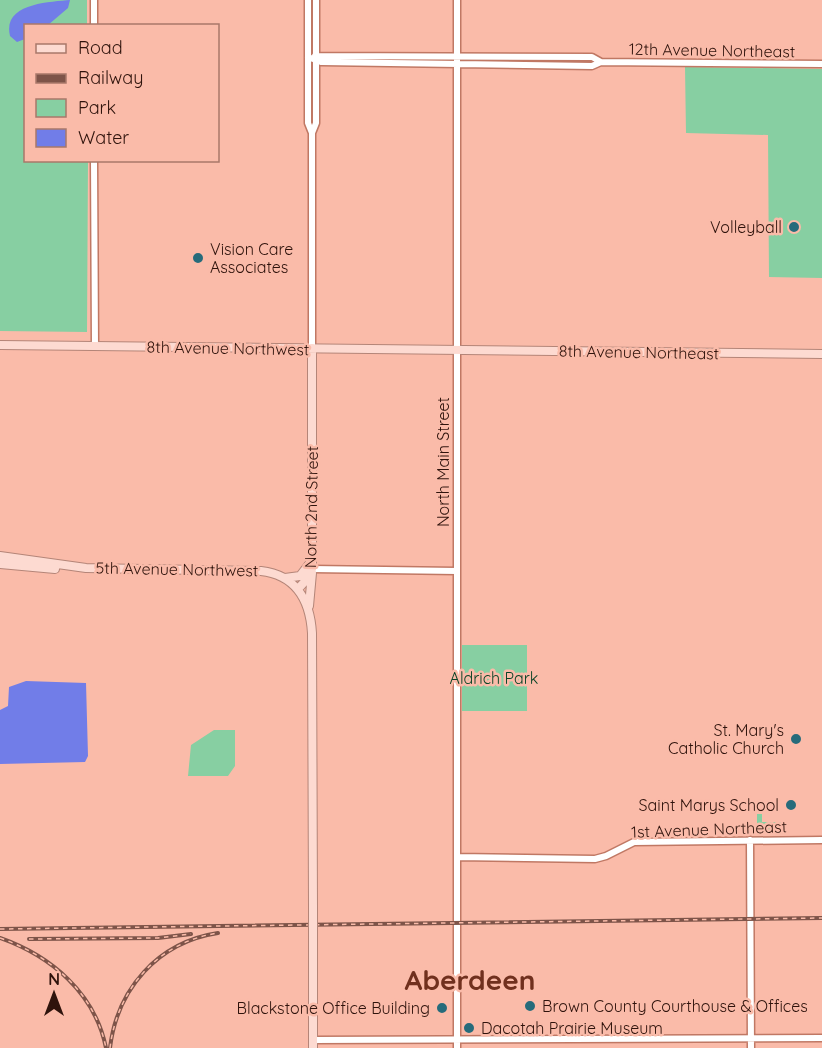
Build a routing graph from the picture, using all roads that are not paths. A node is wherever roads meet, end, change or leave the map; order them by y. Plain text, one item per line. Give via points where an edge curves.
1 (94, 0) edge
2 (308, 0) edge
3 (316, 0) edge
4 (457, 0) edge
5 (94, 24) edge
6 (457, 56) junction
7 (308, 57) junction
8 (316, 58) junction
9 (601, 62) junction
10 (457, 64) junction
11 (822, 64) edge
12 (312, 133) junction
13 (94, 162) edge
14 (0, 345) edge
15 (95, 346) junction
16 (312, 348) junction
17 (456, 350) junction
18 (822, 354) edge
19 (0, 556) edge
20 (312, 559) junction
21 (0, 564) edge
22 (86, 567) junction
23 (326, 570) junction
24 (312, 571) junction
25 (457, 571) junction
26 (285, 578) junction
27 (312, 582) junction
28 (298, 589) junction
29 (309, 608) junction
30 (750, 840) junction
31 (822, 840) edge
32 (457, 857) junction
33 (751, 1038) junction
34 (822, 1038) edge
35 (457, 1040) junction
36 (530, 1040) junction
37 (313, 1044) edge
38 (457, 1048) edge
39 (530, 1048) edge
40 (751, 1048) edge

1 - 5 street
2 - 7 street, North 2nd Street
3 - 8 street, North 2nd Street
4 - 6 street, North Main Street
6 - 8 street, 12th Avenue Northeast
6 - 9 street, 12th Avenue Northeast via 592,57
6 - 10 street, North Main Street
7 - 8 street
7 - 12 street, North 2nd Street via 308,123
8 - 10 street, 12th Avenue Northeast
8 - 12 street, North 2nd Street via 316,123
9 - 10 street, 12th Avenue Northeast via 592,66
9 - 11 street, 12th Avenue Northeast
10 - 17 street, North Main Street
12 - 16 street, North 2nd Street
13 - 15 street
14 - 15 main road, 8th Avenue Northwest
15 - 16 main road, 8th Avenue Northwest
16 - 17 main road, 8th Avenue Northwest
16 - 20 main road, North 2nd Street
17 - 18 main road, 8th Avenue Northeast
17 - 25 street, North Main Street
19 - 22 main road, 5th Avenue Northwest
20 - 24 main road, North 2nd Street
20 - 26 main road via 302,575
21 - 22 main road, 5th Avenue Northwest via 53,569
22 - 26 main road, 5th Avenue Northwest via 241,569
23 - 24 street
23 - 25 street
23 - 27 street via 316,573
24 - 27 main road
24 - 28 main road, North 2nd Street
25 - 32 street, North Main Street
26 - 28 main road, 5th Avenue Northwest
27 - 29 main road
28 - 29 main road, North 2nd Street
29 - 37 main road, North 2nd Street, bridge
30 - 31 street, 1st Avenue Northeast
30 - 32 street, 1st Avenue Northeast via 634,842 595,859
30 - 33 street
32 - 35 street, North Main Street
33 - 34 street
33 - 36 street
33 - 40 street
35 - 36 street
35 - 37 street
35 - 38 street, North Main Street
36 - 39 street

